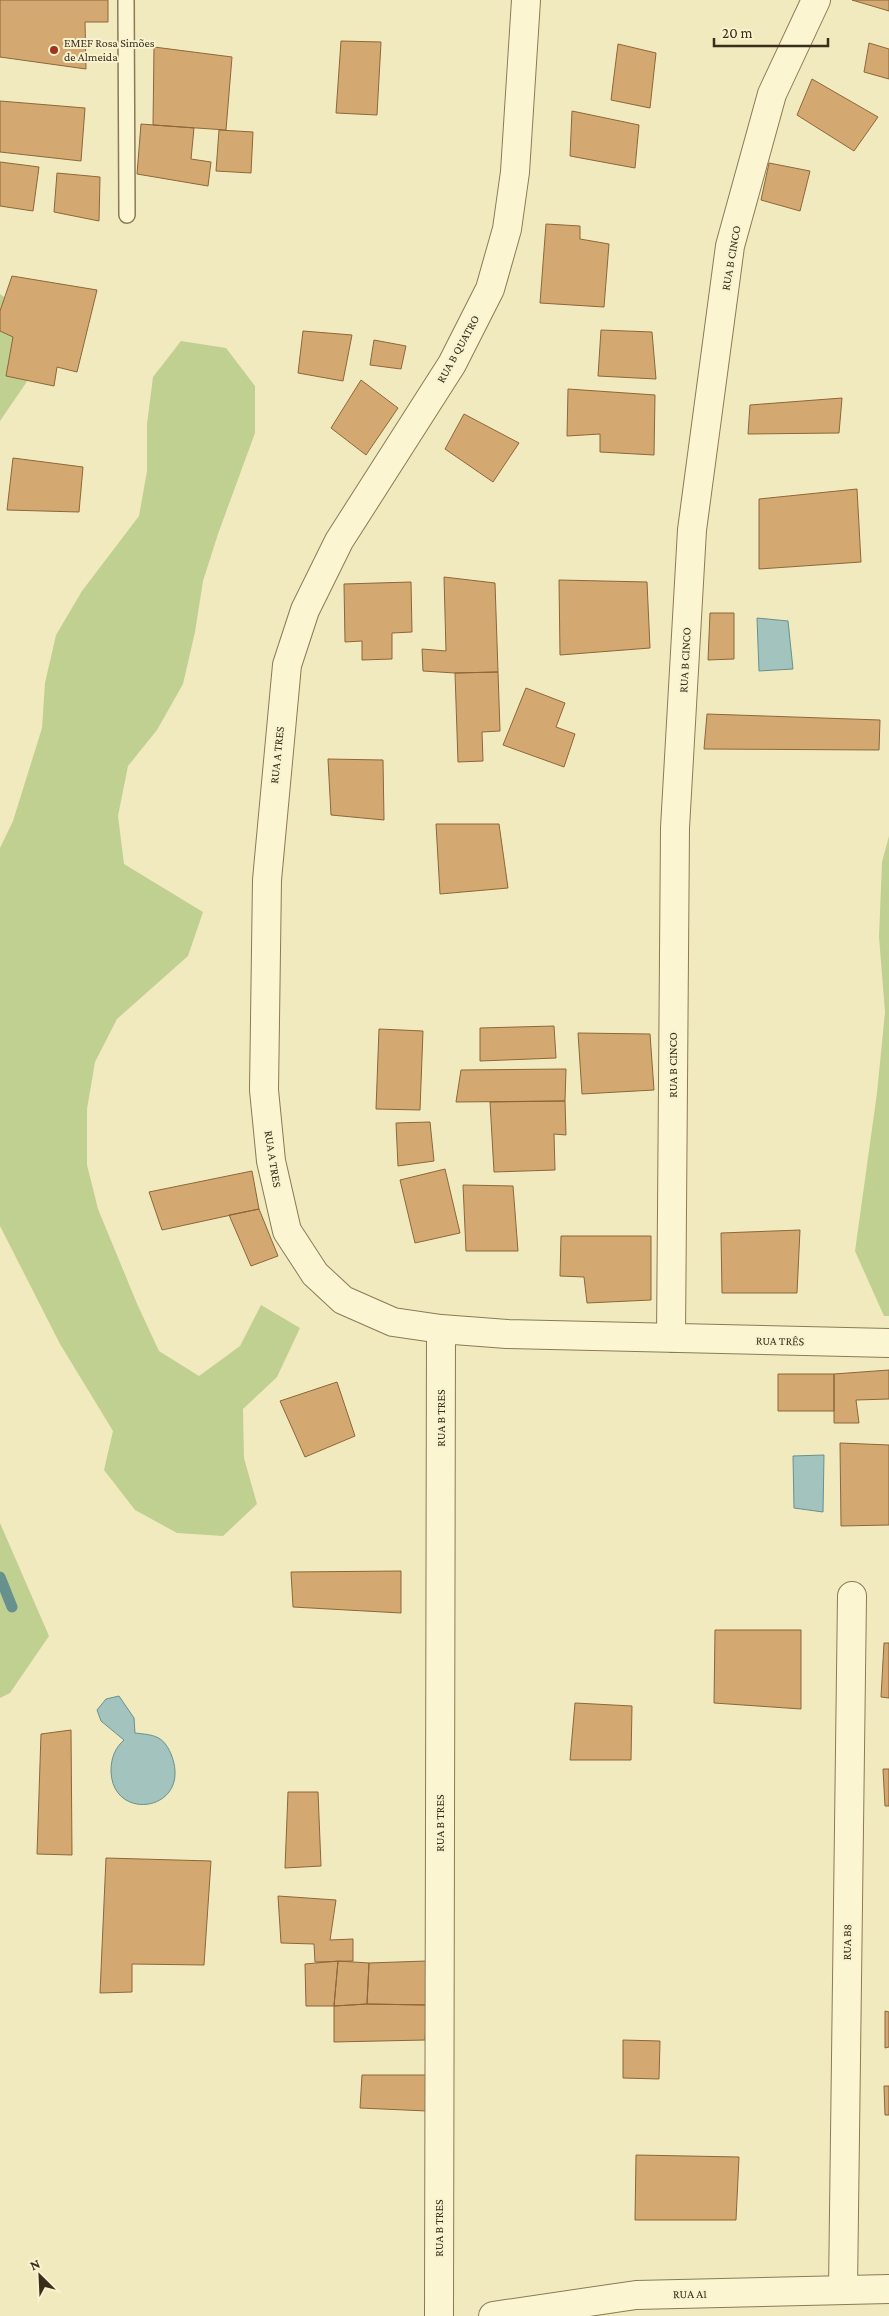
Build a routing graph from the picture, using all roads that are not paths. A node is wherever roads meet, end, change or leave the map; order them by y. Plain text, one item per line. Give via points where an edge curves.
1 (126, 0) edge
2 (526, 0) edge
3 (816, 0) edge
4 (127, 215) dead end
5 (287, 665) joint
6 (441, 1329) junction
7 (671, 1338) junction
8 (889, 1343) edge
9 (852, 1596) dead end
10 (842, 2289) junction
11 (889, 2289) edge
12 (636, 2305) edge
13 (439, 2316) edge
14 (492, 2316) edge

1 - 4 lane
2 - 5 street, RUA B QUATRO via 515,172 507,229 490,289 452,364 339,541 305,610
3 - 7 street, RUA B CINCO via 772,94 730,246 692,530 675,828
5 - 6 street, RUA A TRES via 266,880 264,1090 271,1161 283,1214 288,1231 315,1274 343,1300 392,1322
6 - 7 street, RUA A TRES
6 - 13 street, RUA B TRES
7 - 8 street, RUA TRÊS
9 - 10 street, RUA B8
10 - 11 street, RUA A1
10 - 12 street, RUA A1 via 747,2293
12 - 14 street, RUA A1

